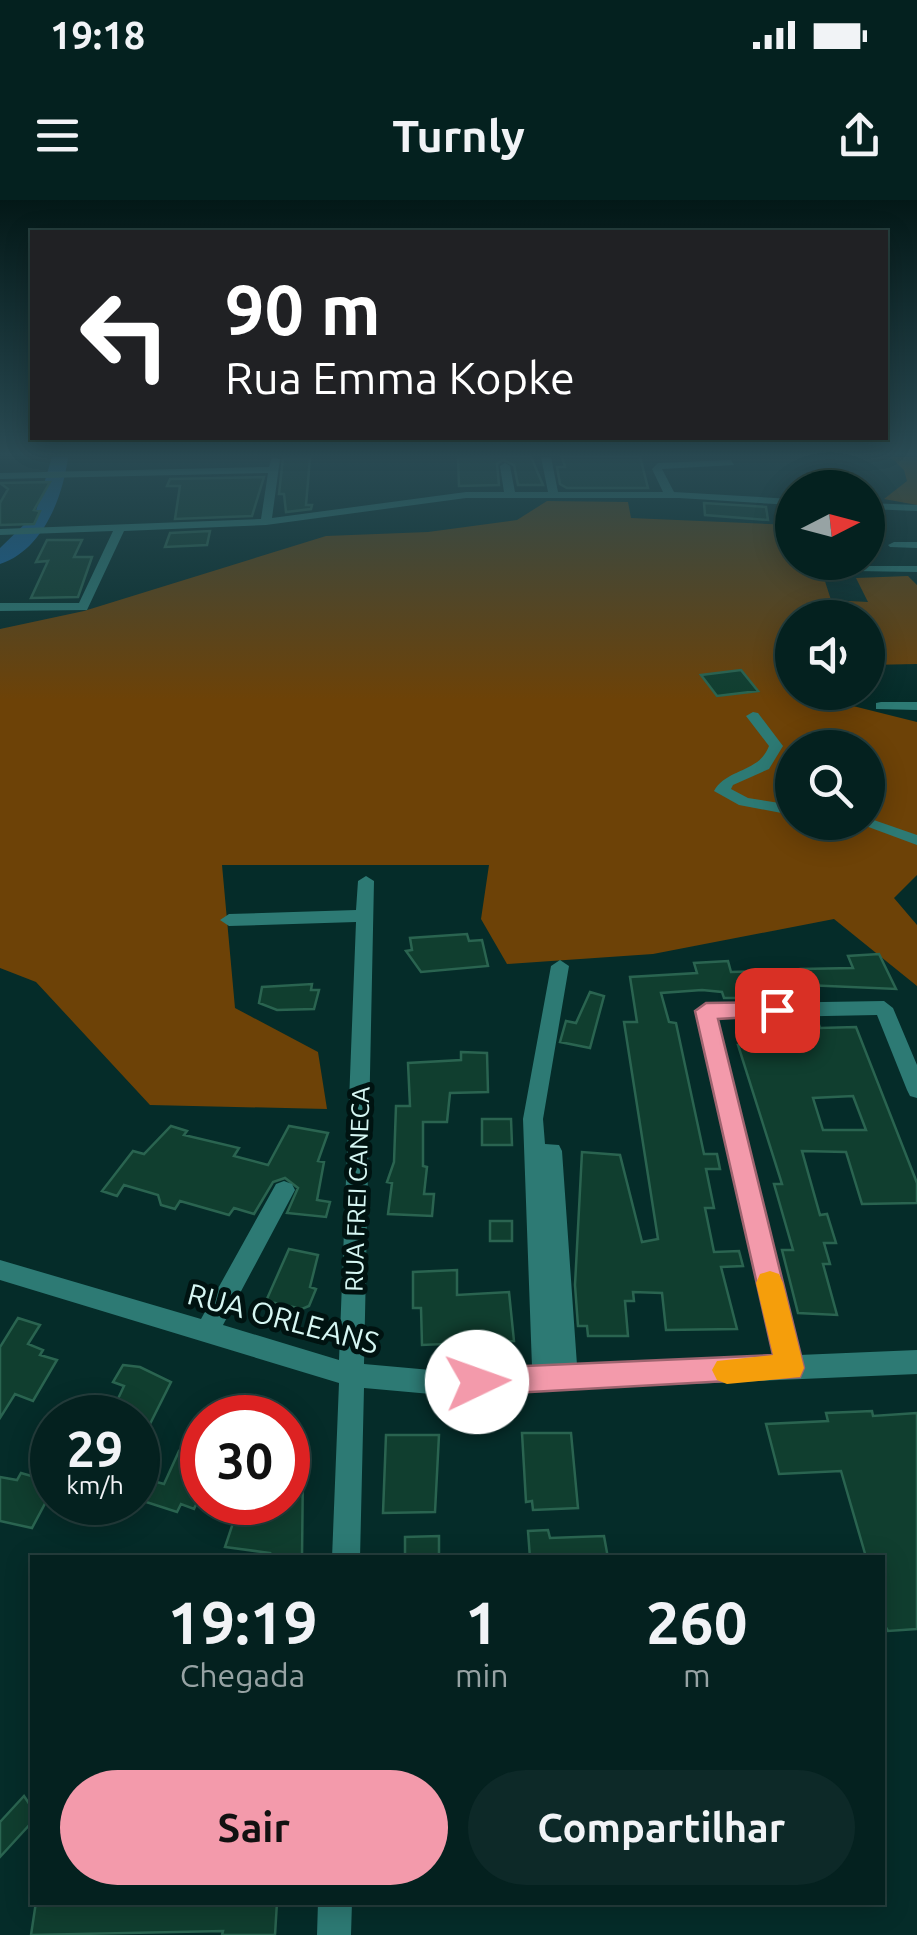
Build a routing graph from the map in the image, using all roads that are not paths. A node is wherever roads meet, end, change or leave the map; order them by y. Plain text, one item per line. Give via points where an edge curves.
1 (115, 538) edge
2 (894, 545) dead end
3 (917, 545) edge
4 (885, 569) edge
5 (917, 569) edge
6 (0, 607) edge
7 (885, 706) edge
8 (917, 706) edge
9 (753, 716) dead end
10 (775, 745) edge
11 (775, 751) edge
12 (775, 807) edge
13 (885, 829) edge
14 (917, 840) edge
15 (366, 881) dead end
16 (364, 916) junction
17 (229, 920) dead end
18 (560, 966) dead end
19 (917, 1090) edge
20 (550, 1152) dead end
21 (284, 1190) dead end
22 (0, 1270) edge
23 (206, 1333) junction
24 (917, 1362) edge
25 (790, 1368) junction
26 (352, 1375) junction
27 (556, 1378) junction
28 (346, 1555) edge
29 (335, 1905) edge
30 (334, 1935) edge

1 - 6 street via 82,607
2 - 3 street
4 - 5 street
7 - 8 street
9 - 10 street
11 - 12 street via 766,766 727,782 722,791
13 - 14 street
15 - 16 street, RUA FREI CANECA
16 - 17 street
16 - 26 street, RUA FREI CANECA
18 - 27 street via 532,1135
19 - 25 street via 884,1008 706,1011
20 - 27 street
21 - 23 street
22 - 23 street, RUA ORLEANS
23 - 26 street, RUA ORLEANS
24 - 25 street, RUA ORLEANS
25 - 27 street, RUA ORLEANS
26 - 27 street, RUA ORLEANS via 442,1383
26 - 28 street, RUA FREI CANECA
29 - 30 street

